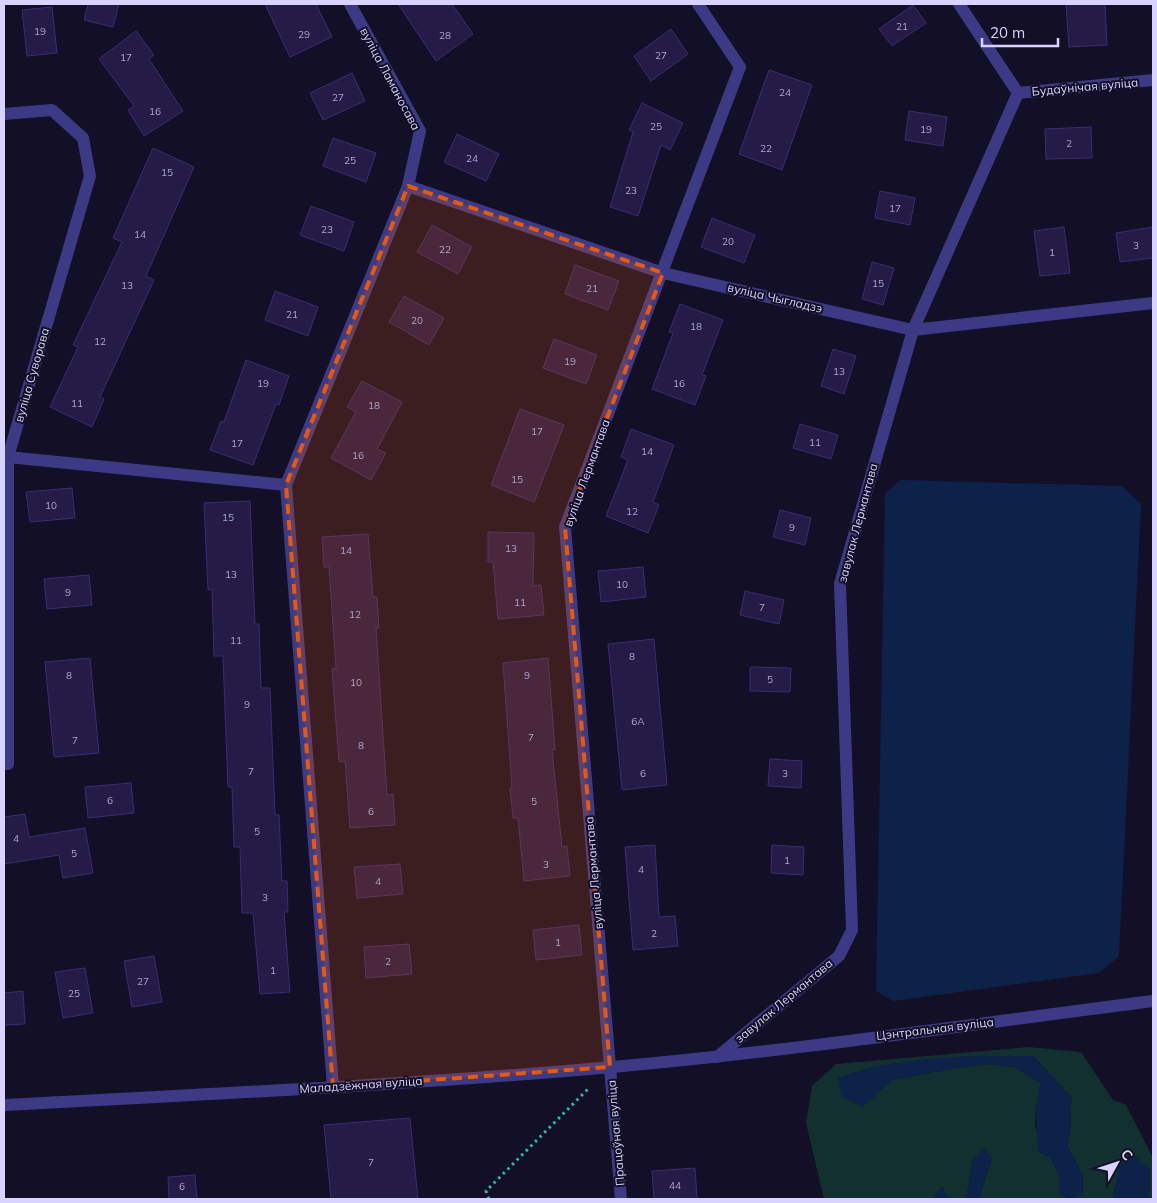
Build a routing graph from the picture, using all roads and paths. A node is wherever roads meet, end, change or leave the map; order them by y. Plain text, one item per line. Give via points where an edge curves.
1 (350, 4) edge
2 (698, 4) edge
3 (959, 4) edge
4 (1153, 80) edge
5 (1018, 93) junction
6 (4, 114) edge
7 (408, 186) junction
8 (663, 273) junction
9 (1153, 303) edge
10 (913, 330) junction
11 (8, 457) junction
12 (286, 485) junction
13 (4, 764) edge
14 (1153, 1001) edge
15 (717, 1057) junction
16 (610, 1067) junction
17 (333, 1087) junction
18 (4, 1105) edge
19 (489, 1199) edge
20 (621, 1199) edge

1 - 7 street, вуліца Ламаносава via 420,131
2 - 8 street, вуліца Лермантава via 740,68
3 - 5 street
4 - 5 street, Будаўнічая вуліца
5 - 10 street, завулак Лермантава
6 - 11 street, вуліца Суворава via 52,110 83,138 90,176
7 - 8 street, вуліца Чыгладзэ
7 - 12 street, вуліца Ламаносава
8 - 10 street, вуліца Чыгладзэ
8 - 16 street, вуліца Лермантава via 565,527
9 - 10 street, вуліца Чыгладзэ
10 - 15 street, завулак Лермантава via 840,584 852,930 839,956
11 - 12 street
11 - 13 street, вуліца Суворава via 8,764
12 - 17 street
14 - 15 street, Цэнтральная вуліца
15 - 16 street, Маладзёжная вуліца
16 - 17 street, Маладзёжная вуліца
16 - 19 path via 486,1191
16 - 20 street, Працоўная вуліца
17 - 18 street, Маладзёжная вуліца

